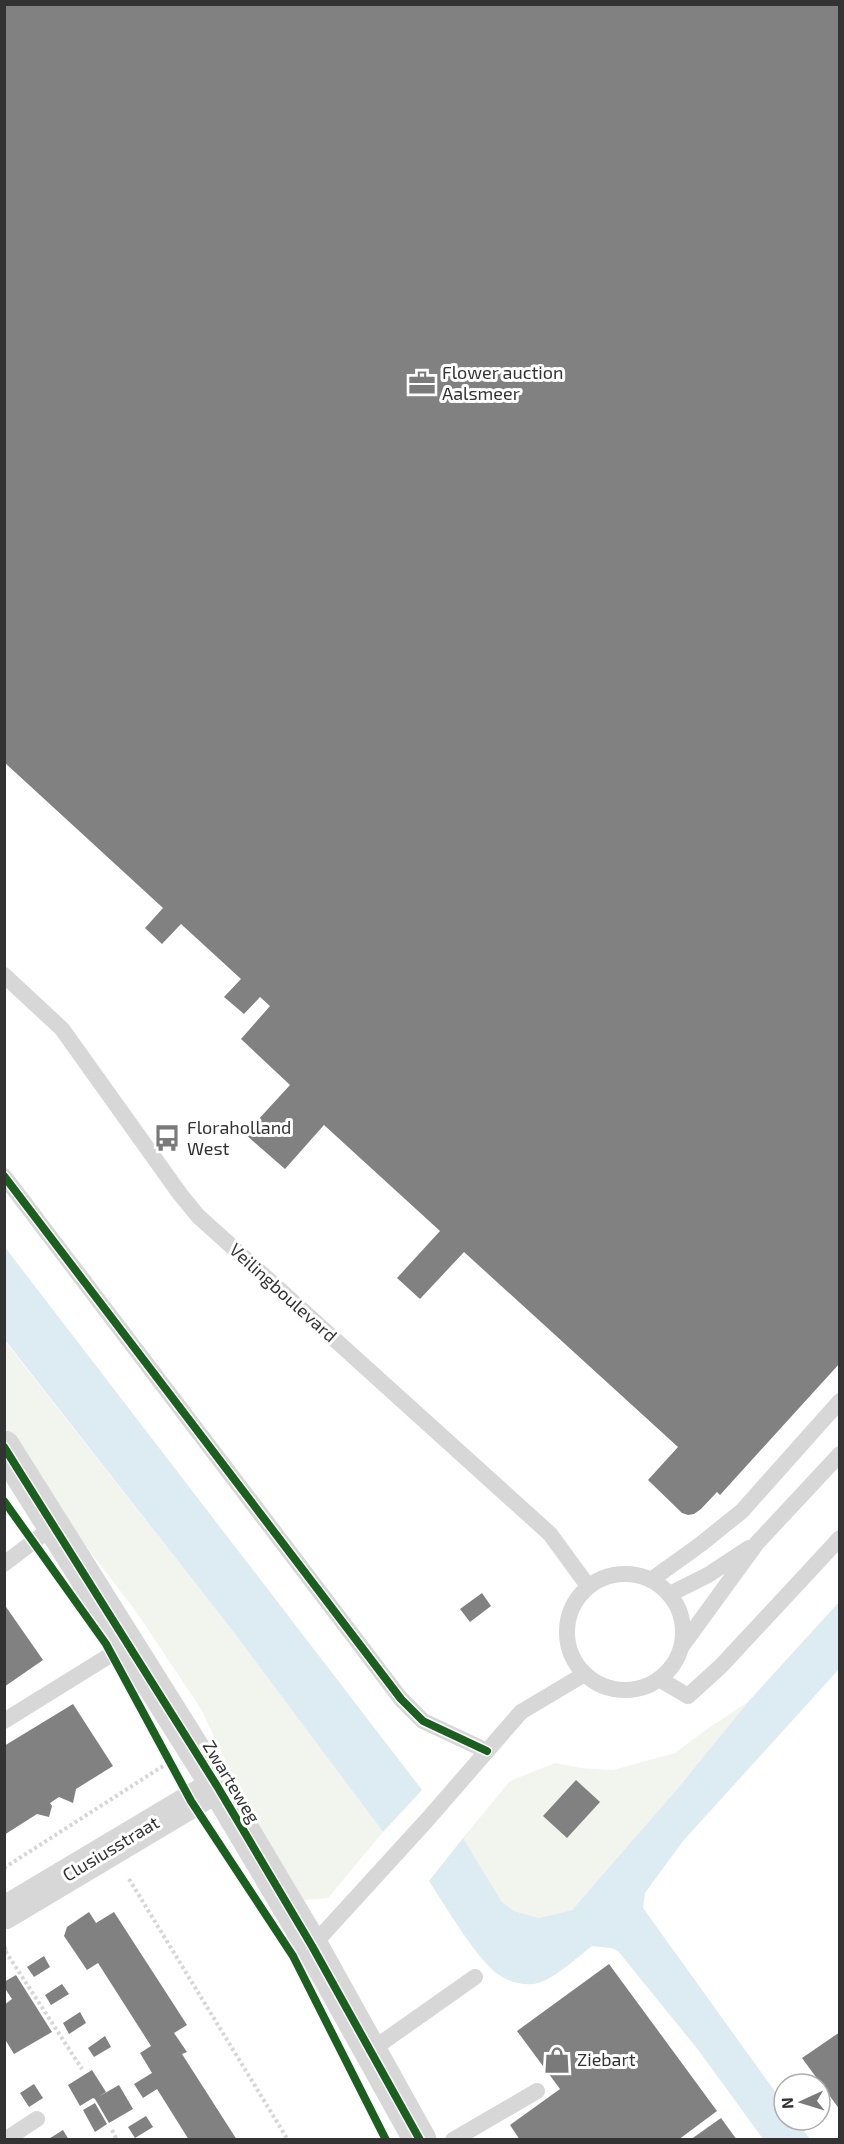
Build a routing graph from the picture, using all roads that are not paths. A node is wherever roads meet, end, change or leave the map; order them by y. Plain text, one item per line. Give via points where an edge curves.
1 (4, 975) edge
2 (4, 1176) edge
3 (840, 1401) edge
4 (4, 1447) edge
5 (840, 1455) edge
6 (54, 1526) junction
7 (840, 1538) edge
8 (757, 1543) junction
9 (4, 1564) edge
10 (651, 1580) junction
11 (588, 1586) junction
12 (670, 1594) junction
13 (682, 1646) junction
14 (112, 1654) dead end
15 (583, 1675) junction
16 (659, 1679) junction
17 (4, 1721) edge
18 (487, 1751) junction
19 (204, 1794) junction
20 (4, 1913) edge
21 (312, 1946) junction
22 (475, 1977) dead end
23 (370, 2051) junction
24 (537, 2091) dead end
25 (37, 2119) dead end
26 (414, 2137) edge
27 (4, 2139) edge
28 (453, 2139) edge

1 - 11 lane, Veilingboulevard via 62,1029 198,1216 550,1534
2 - 18 lane via 401,1699 423,1721
3 - 10 lane via 742,1511
4 - 6 street, Zwarteweg
5 - 8 lane
6 - 9 lane
6 - 19 street, Zwarteweg
7 - 16 lane via 688,1696
8 - 12 lane
8 - 13 lane
10 - 11 lane via 627,1574 609,1576
10 - 12 lane
11 - 15 lane via 570,1610 567,1645
12 - 13 lane via 680,1613
13 - 16 lane via 671,1669
14 - 17 lane
15 - 16 lane via 615,1691 650,1686
15 - 18 lane via 521,1712
18 - 21 lane
19 - 20 street, Clusiusstraat
19 - 21 street, Zwarteweg
21 - 23 street, Zwarteweg
22 - 23 lane
23 - 26 street, Zwarteweg
24 - 28 lane
25 - 27 lane

